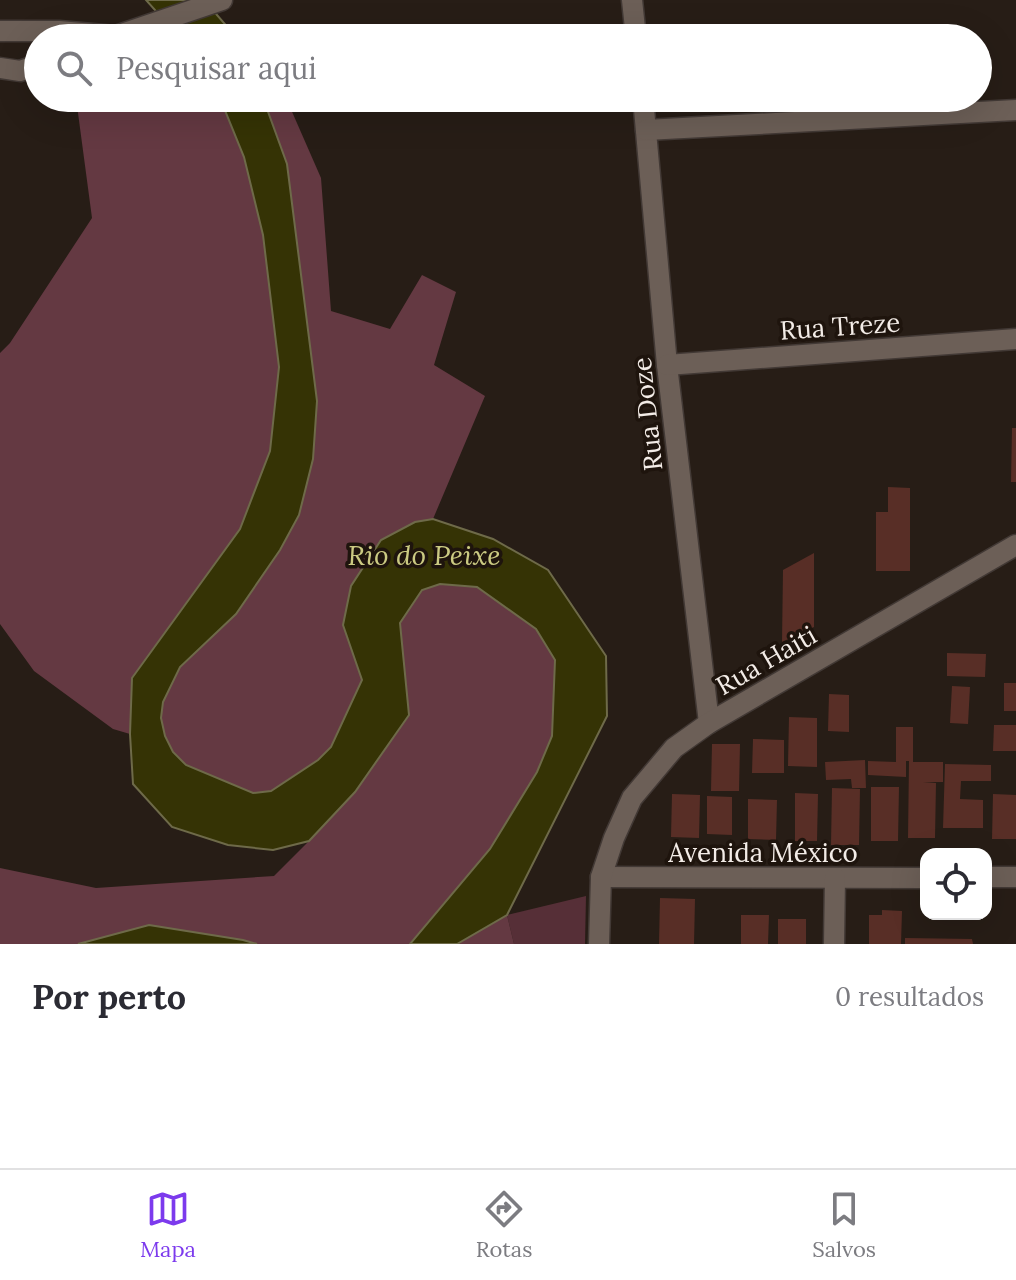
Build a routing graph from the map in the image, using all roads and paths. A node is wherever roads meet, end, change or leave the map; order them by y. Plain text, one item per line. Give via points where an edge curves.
1 (222, 0) edge
2 (632, 0) edge
3 (151, 24) edge
4 (635, 24) edge
5 (1, 31) edge
6 (24, 31) edge
7 (0, 68) edge
8 (24, 70) edge
9 (1016, 110) edge
10 (992, 111) edge
11 (644, 112) edge
12 (979, 112) edge
13 (646, 130) junction
14 (1016, 339) edge
15 (667, 365) junction
16 (1016, 545) edge
17 (709, 723) junction
18 (601, 877) junction
19 (992, 877) edge
20 (1016, 877) edge
21 (835, 878) junction
22 (920, 878) edge
23 (599, 944) edge
24 (834, 944) edge

1 - 3 street
2 - 4 street
5 - 6 street
7 - 8 street
9 - 10 street
11 - 13 street, Rua Doze
12 - 13 street
13 - 15 street, Rua Doze
14 - 15 street, Rua Treze
15 - 17 street, Rua Doze
16 - 17 street, Rua Haiti
17 - 18 street, Rua Haiti via 674,748 632,798
18 - 21 street, Avenida México
18 - 23 street, Rua Haiti
19 - 20 street
21 - 22 street, Avenida México
21 - 24 street

